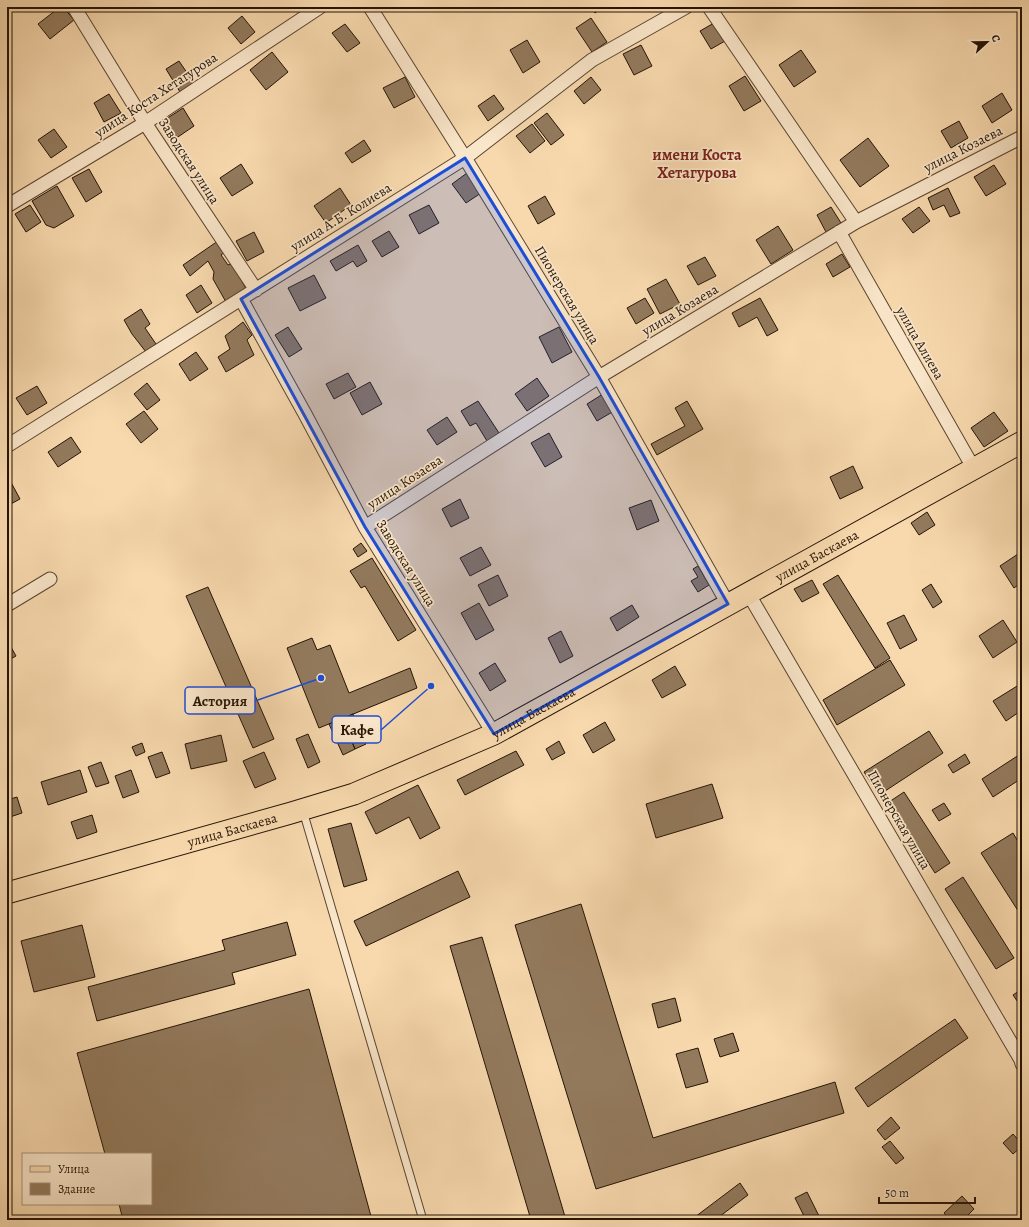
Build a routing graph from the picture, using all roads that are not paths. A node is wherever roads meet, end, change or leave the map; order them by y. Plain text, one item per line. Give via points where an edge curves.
1 (74, 7) edge
2 (320, 7) edge
3 (370, 7) edge
4 (686, 7) edge
5 (709, 7) edge
6 (145, 123) junction
7 (1022, 137) edge
8 (465, 158) junction
9 (7, 206) edge
10 (856, 222) junction
11 (839, 232) junction
12 (256, 290) junction
13 (241, 299) junction
14 (599, 377) junction
15 (1022, 442) edge
16 (7, 446) edge
17 (974, 469) junction
18 (365, 527) junction
19 (50, 579) dead end
20 (748, 593) junction
21 (728, 604) junction
22 (7, 605) edge
23 (494, 734) junction
24 (303, 809) junction
25 (7, 893) edge
26 (1022, 1064) edge
27 (423, 1220) edge

1 - 6 street, Заводская улица
2 - 6 street, улица Коста Хетагурова
3 - 8 street, Пионерская улица
4 - 8 street, улица А.Б. Колиева via 592,60
5 - 10 street
6 - 9 street, улица Коста Хетагурова
6 - 12 street, Заводская улица
7 - 10 street, улица Козаева
8 - 12 street, улица А.Б. Колиева
8 - 14 street, Пионерская улица
10 - 11 street, улица Козаева
11 - 14 street, улица Козаева
11 - 17 street, улица Алиева
12 - 13 street, улица А.Б. Колиева
13 - 16 street, улица А.Б. Колиева
13 - 18 street, Заводская улица
14 - 18 street, улица Козаева
14 - 21 street, Пионерская улица
15 - 17 main road, улица Баскаева
17 - 20 main road, улица Баскаева
18 - 23 street, Заводская улица
19 - 22 street
20 - 21 main road, улица Баскаева
20 - 26 street, Пионерская улица
21 - 23 main road, улица Баскаева
23 - 24 main road, улица Баскаева via 354,794
24 - 25 main road, улица Баскаева
24 - 27 lane

